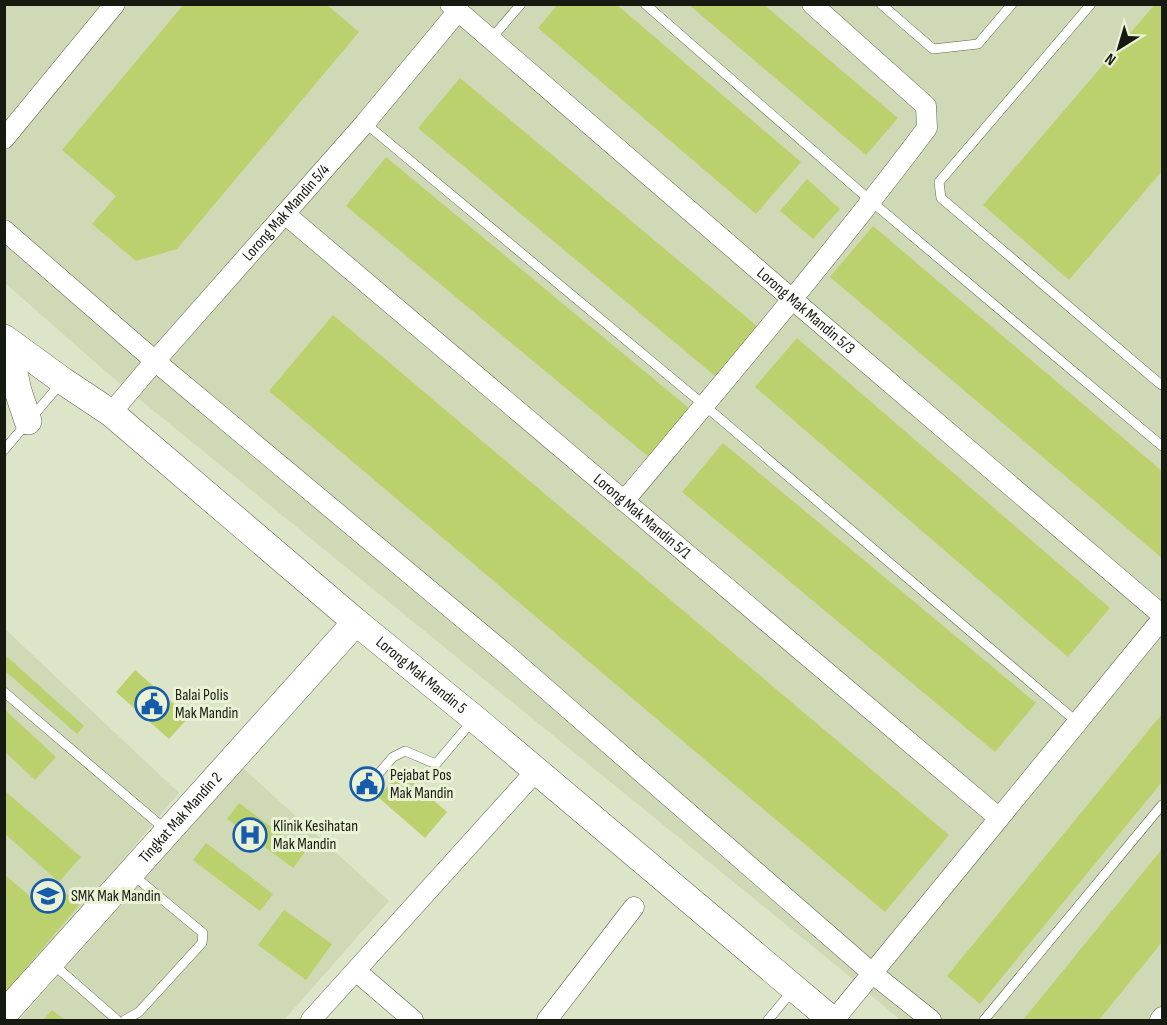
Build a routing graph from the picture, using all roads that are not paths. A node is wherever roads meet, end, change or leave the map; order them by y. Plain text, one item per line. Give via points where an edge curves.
1 (115, 4) edge
2 (522, 4) edge
3 (645, 4) edge
4 (812, 4) edge
5 (881, 4) edge
6 (1012, 4) edge
7 (1091, 4) edge
8 (454, 8) edge
9 (490, 40) junction
10 (365, 123) junction
11 (4, 139) edge
12 (872, 202) junction
13 (285, 214) junction
14 (4, 230) edge
15 (792, 300) junction
16 (4, 338) edge
17 (4, 347) edge
18 (155, 361) junction
19 (63, 381) junction
20 (1162, 385) edge
21 (704, 405) junction
22 (111, 413) junction
23 (28, 421) junction
24 (1162, 446) edge
25 (4, 450) edge
26 (624, 501) junction
27 (1162, 617) edge
28 (356, 622) junction
29 (4, 692) edge
30 (475, 718) junction
31 (1077, 722) junction
32 (536, 771) junction
33 (361, 794) dead end
34 (1162, 805) edge
35 (999, 818) junction
36 (168, 831) junction
37 (131, 873) junction
38 (634, 907) dead end
39 (51, 962) junction
40 (356, 971) junction
41 (872, 973) junction
42 (795, 988) junction
43 (4, 1014) edge
44 (1162, 1017) edge
45 (117, 1020) edge
46 (125, 1020) edge
47 (311, 1020) edge
48 (413, 1020) edge
49 (547, 1020) edge
50 (768, 1020) edge
51 (833, 1020) edge
52 (931, 1020) edge
53 (984, 1020) edge
54 (1160, 1020) edge

1 - 11 street
2 - 9 lane
3 - 12 lane
4 - 12 street via 926,106 927,128
5 - 6 lane via 933,49 978,44
7 - 20 lane via 939,182 941,198
8 - 9 street, Lorong Mak Mandin 5/3
8 - 10 street, Lorong Mak Mandin 5/4
9 - 15 street, Lorong Mak Mandin 5/3
10 - 13 street, Lorong Mak Mandin 5/4
10 - 21 lane
12 - 15 street
12 - 24 lane
13 - 18 street, Lorong Mak Mandin 5/4
13 - 26 street, Lorong Mak Mandin 5/1
14 - 18 street
15 - 21 street
15 - 27 street, Lorong Mak Mandin 5/3
16 - 19 street, Lorong Mak Mandin 5
17 - 23 street via 10,355
18 - 22 street, Lorong Mak Mandin 5/4
18 - 41 street via 516,663
19 - 22 street, Lorong Mak Mandin 5
19 - 23 lane
21 - 26 street
21 - 31 lane
22 - 28 street, Lorong Mak Mandin 5
23 - 25 lane
26 - 35 street, Lorong Mak Mandin 5/1
27 - 31 street
28 - 30 street, Lorong Mak Mandin 5
28 - 36 street, Tingkat Mak Mandin 2
29 - 36 lane
30 - 32 street, Lorong Mak Mandin 5
30 - 33 lane via 436,764 405,751 393,757
31 - 35 street
32 - 40 street
32 - 42 street, Lorong Mak Mandin 5
34 - 53 lane
35 - 41 street
36 - 37 street, Tingkat Mak Mandin 2
37 - 39 street, Tingkat Mak Mandin 2
37 - 46 lane via 203,933 202,943 139,1012
38 - 49 street
39 - 43 street, Tingkat Mak Mandin 2
39 - 45 lane
40 - 47 street
40 - 48 street
41 - 51 street
41 - 52 street
42 - 50 lane
42 - 51 street, Lorong Mak Mandin 5
44 - 54 street

